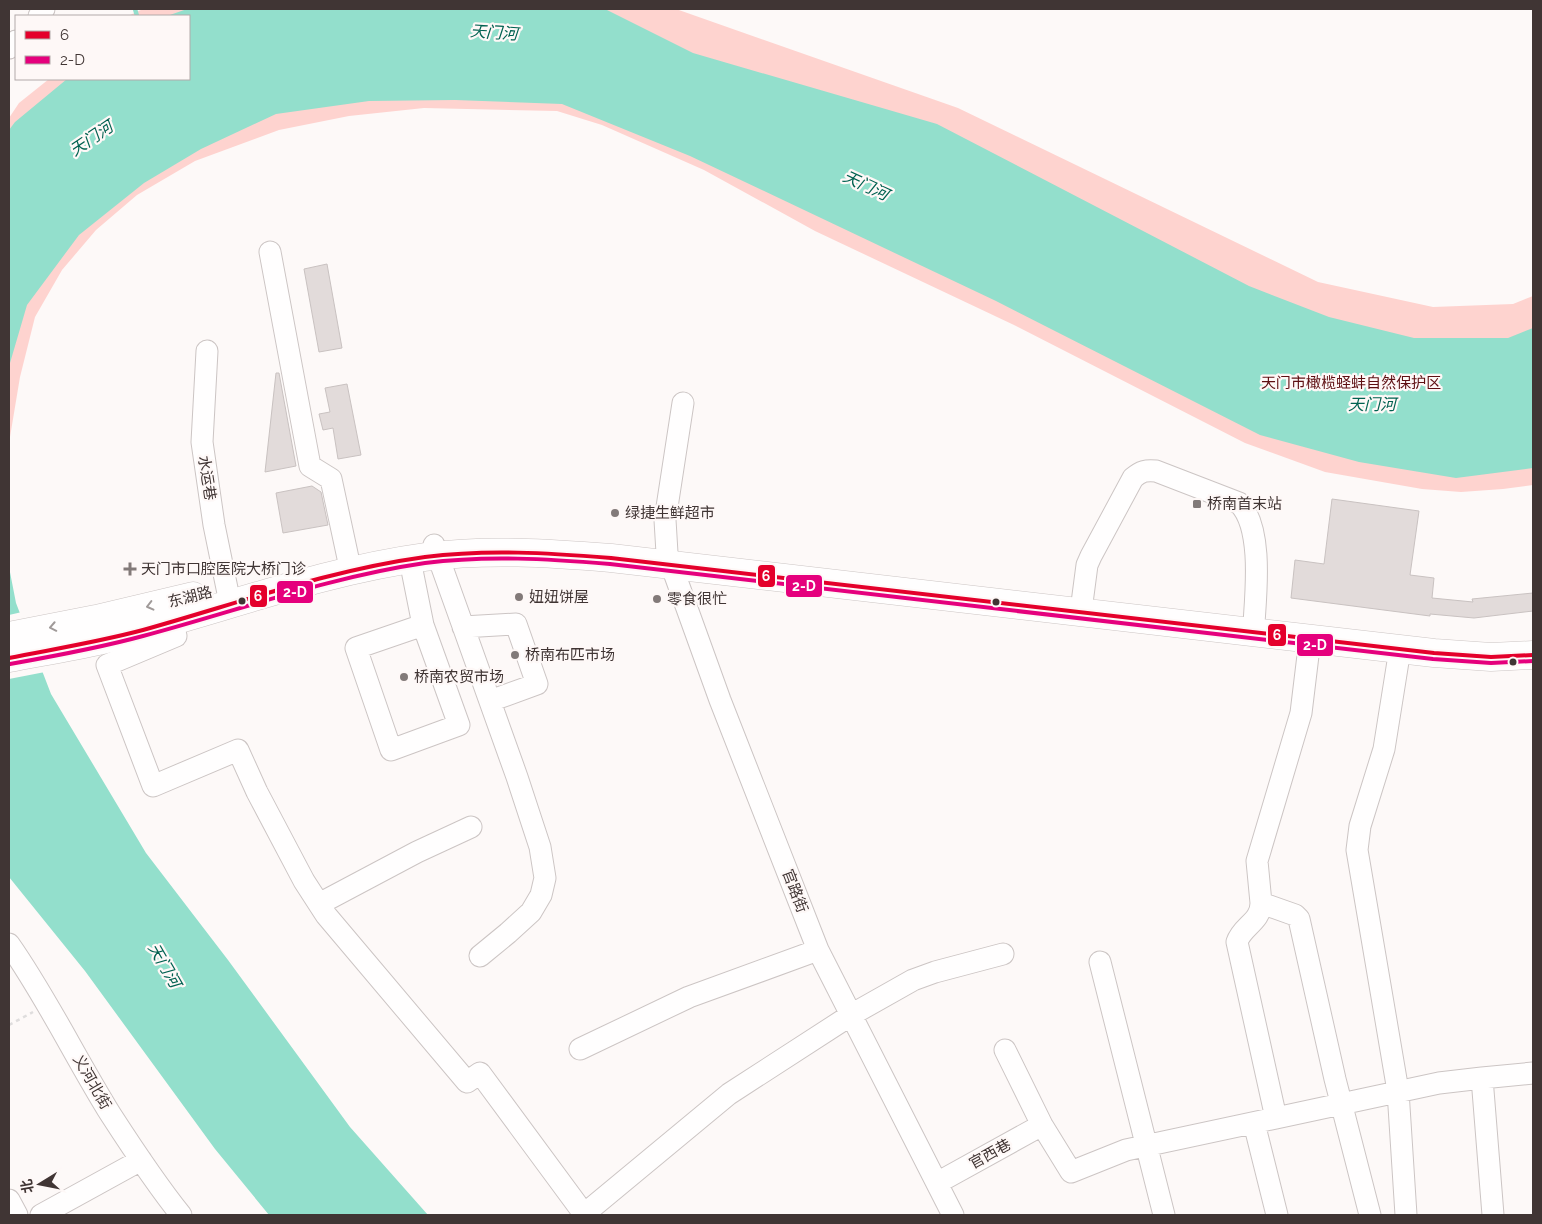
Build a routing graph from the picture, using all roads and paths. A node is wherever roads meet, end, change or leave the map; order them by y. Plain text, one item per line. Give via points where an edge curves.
1 (270, 252) dead end
2 (207, 351) dead end
3 (684, 403) dead end
4 (436, 550) junction
5 (669, 559) junction
6 (410, 560) junction
7 (349, 566) junction
8 (228, 595) junction
9 (1082, 603) junction
10 (172, 620) junction
11 (1254, 623) junction
12 (423, 625) junction
13 (463, 627) junction
14 (99, 630) junction
15 (9, 636) edge
16 (1310, 639) junction
17 (1533, 647) edge
18 (1400, 649) junction
19 (1533, 655) edge
20 (9, 658) edge
21 (490, 701) junction
22 (471, 827) dead end
23 (319, 904) junction
24 (1261, 904) junction
25 (9, 944) edge
26 (818, 950) junction
27 (1003, 954) dead end
28 (480, 956) dead end
29 (1100, 962) dead end
30 (47, 1004) junction
31 (851, 1015) junction
32 (9, 1025) edge
33 (580, 1049) dead end
34 (1005, 1050) dead end
35 (1533, 1073) edge
36 (1482, 1078) junction
37 (1398, 1091) junction
38 (1341, 1103) junction
39 (1276, 1118) junction
40 (1254, 1123) junction
41 (1042, 1125) junction
42 (1146, 1145) junction
43 (141, 1160) junction
44 (937, 1183) junction
45 (9, 1200) edge
46 (18, 1215) edge
47 (41, 1215) edge
48 (181, 1215) edge
49 (583, 1215) edge
50 (954, 1215) edge
51 (1164, 1215) edge
52 (1277, 1215) edge
53 (1370, 1215) edge
54 (1406, 1215) edge
55 (1493, 1215) edge

1 - 7 street via 310,466 331,479
2 - 8 street, 水运巷 via 202,442
3 - 5 street, 官路街 via 665,520
4 - 5 main road, 东湖路 via 485,540 546,541
4 - 6 main road, 东湖路
4 - 7 main road, 东湖路
4 - 13 street
5 - 9 main road, 东湖路
5 - 16 main road, 东湖路
5 - 26 street, 官路街 via 720,700
6 - 7 main road, 东湖路
6 - 12 street
7 - 8 main road, 东湖路
8 - 10 main road, 东湖路
8 -> 14 main road, 东湖路
9 - 11 main road, 东湖路
9 - 11 street via 1091,556 1133,478 1143,470 1149,470 1239,503 1244,509 1249,517 1258,570
10 - 14 main road, 东湖路
10 - 23 street via 176,636 107,665 153,786 238,750 257,792
11 - 17 main road, 东湖路 via 1466,649
12 - 12 street via 459,725 391,750 356,648
13 - 21 street
13 - 21 street via 516,624 537,684
14 -> 15 main road
14 - 20 main road
16 - 18 main road, 东湖路
16 - 24 street via 1301,713 1257,861
18 - 19 main road, 东湖路 via 1491,657
18 - 37 street via 1384,749 1360,826 1358,850
21 - 28 street via 540,847 545,878 542,895 531,912
22 - 23 street
23 - 49 street via 344,938 467,1082 480,1073
24 - 38 street via 1299,919
24 - 39 street via 1259,915 1242,931 1238,942
25 - 30 street, 义河北街
26 - 31 street, 官路街
26 - 33 street via 689,997
27 - 31 street via 913,980
29 - 42 street
30 - 32 path
30 - 43 street, 义河北街 via 110,1114
31 - 44 street, 官路街
31 - 49 street via 729,1094
34 - 41 street
35 - 36 street
36 - 37 street
36 - 55 street
37 - 38 street
37 - 54 street
38 - 39 street
38 - 53 street
39 - 40 street
40 - 42 street
40 - 52 street
41 - 42 street via 1071,1172
41 - 44 street, 官西巷
42 - 51 street
43 - 47 street
43 - 48 street, 义河北街
44 - 50 street, 官路街
45 - 46 street

